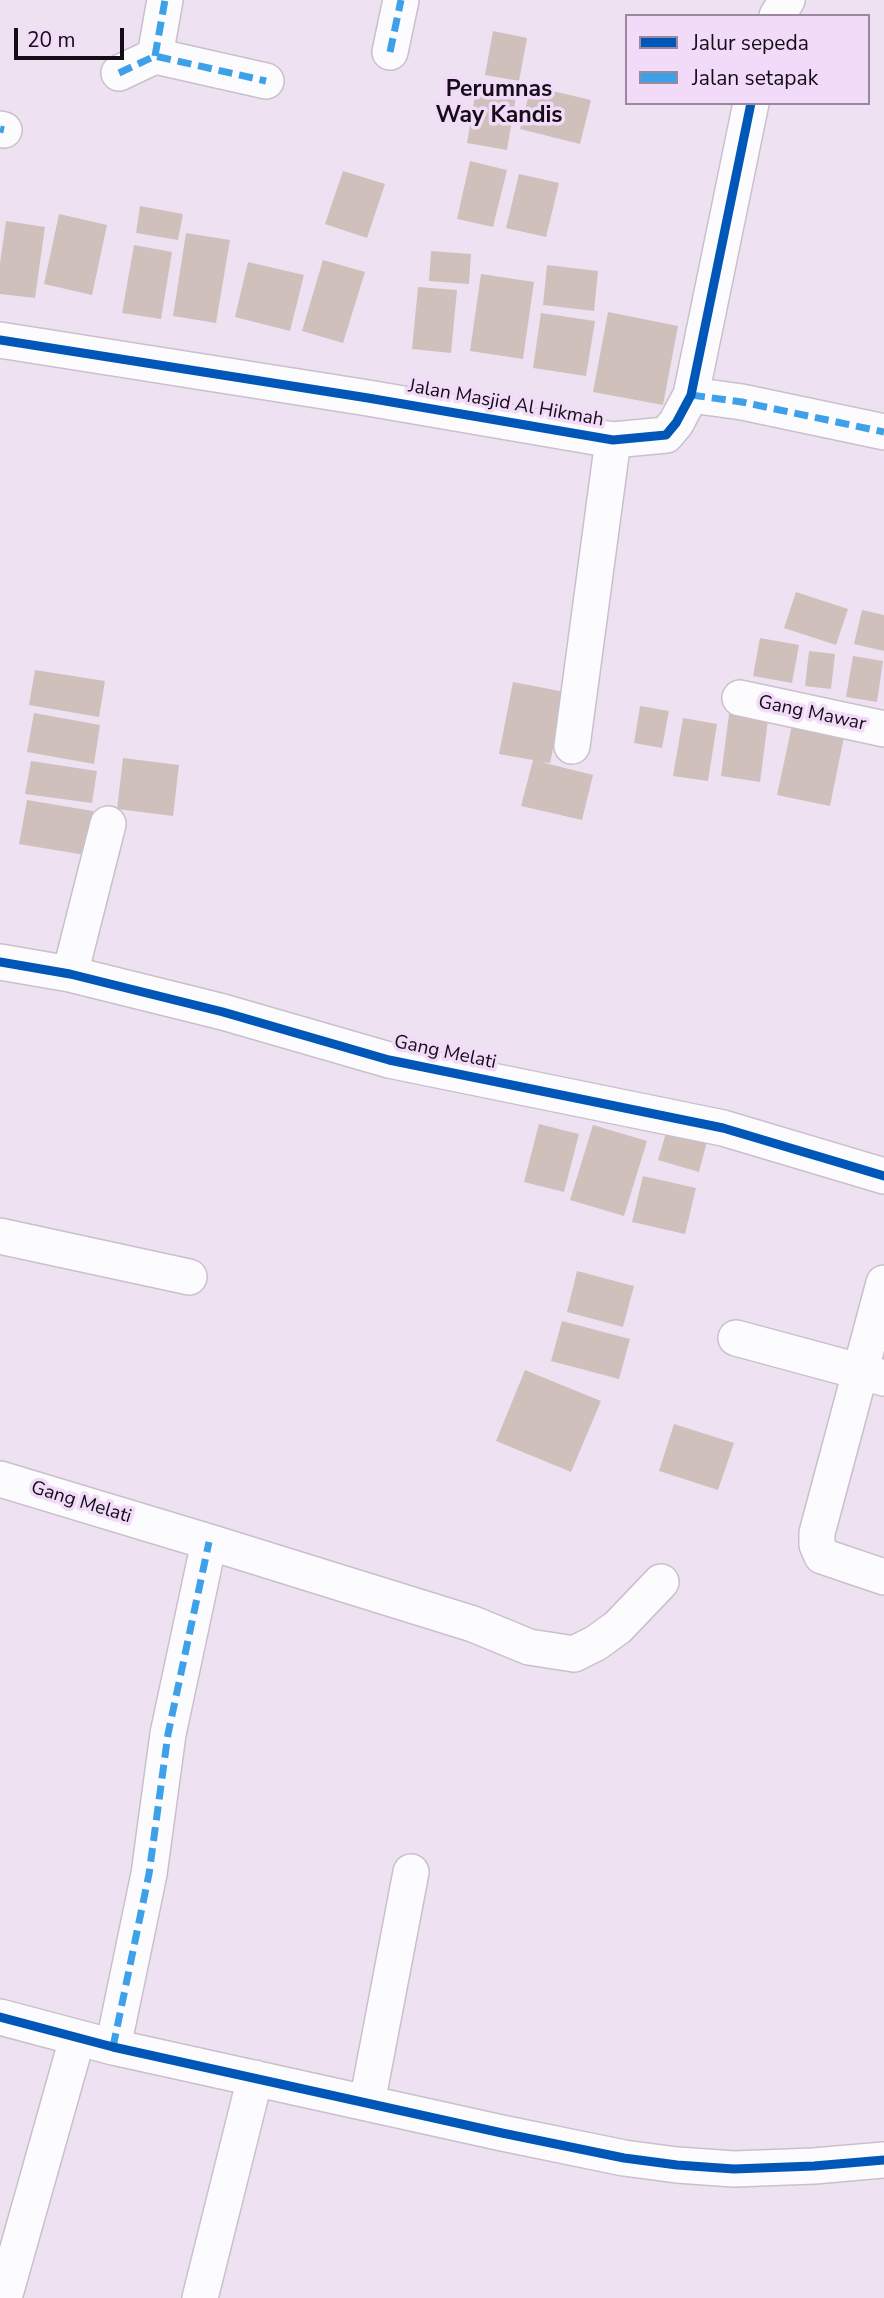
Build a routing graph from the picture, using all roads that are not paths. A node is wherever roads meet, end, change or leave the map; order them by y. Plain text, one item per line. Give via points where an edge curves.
1 (165, 0) edge
2 (401, 0) edge
3 (390, 52) dead end
4 (155, 56) junction
5 (119, 73) dead end
6 (266, 81) dead end
7 (751, 105) edge
8 (0, 340) edge
9 (691, 395) junction
10 (884, 432) edge
11 (613, 440) junction
12 (740, 698) dead end
13 (884, 729) edge
14 (572, 746) dead end
15 (108, 824) dead end
16 (0, 962) edge
17 (70, 974) junction
18 (884, 1176) edge
19 (0, 1236) edge
20 (189, 1278) dead end
21 (884, 1283) edge
22 (736, 1338) dead end
23 (873, 1375) edge
24 (0, 1479) edge
25 (209, 1542) junction
26 (884, 1577) edge
27 (662, 1582) dead end
28 (411, 1872) dead end
29 (0, 2017) edge
30 (77, 2039) junction
31 (113, 2047) junction
32 (255, 2078) junction
33 (368, 2103) junction
34 (884, 2160) edge
35 (4, 2298) edge
36 (200, 2298) edge

1 - 4 street
2 - 3 street
4 - 5 street
4 - 6 street
7 - 9 street, Jalan Masjid Al Hikmah
8 - 11 street, Jalan Masjid Al Hikmah
9 - 10 street
9 - 11 street, Jalan Masjid Al Hikmah via 666,435
11 - 14 street, Jalan Masjid Al Hikmah
12 - 13 street, Gang Mawar
15 - 17 street
16 - 17 street, Gang Melati
17 - 18 street, Gang Melati via 389,1060 723,1128
19 - 20 street
21 - 23 street
22 - 23 street
23 - 26 street via 817,1533 817,1545 821,1556
24 - 25 street, Gang Melati
25 - 27 street, Gang Melati via 473,1624 529,1647 574,1654 618,1627
25 - 31 street via 168,1734 149,1874
28 - 33 street
29 - 30 street
30 - 31 street
30 - 35 street
31 - 32 street
32 - 33 street
32 - 36 street
33 - 34 street via 677,2165 734,2169

